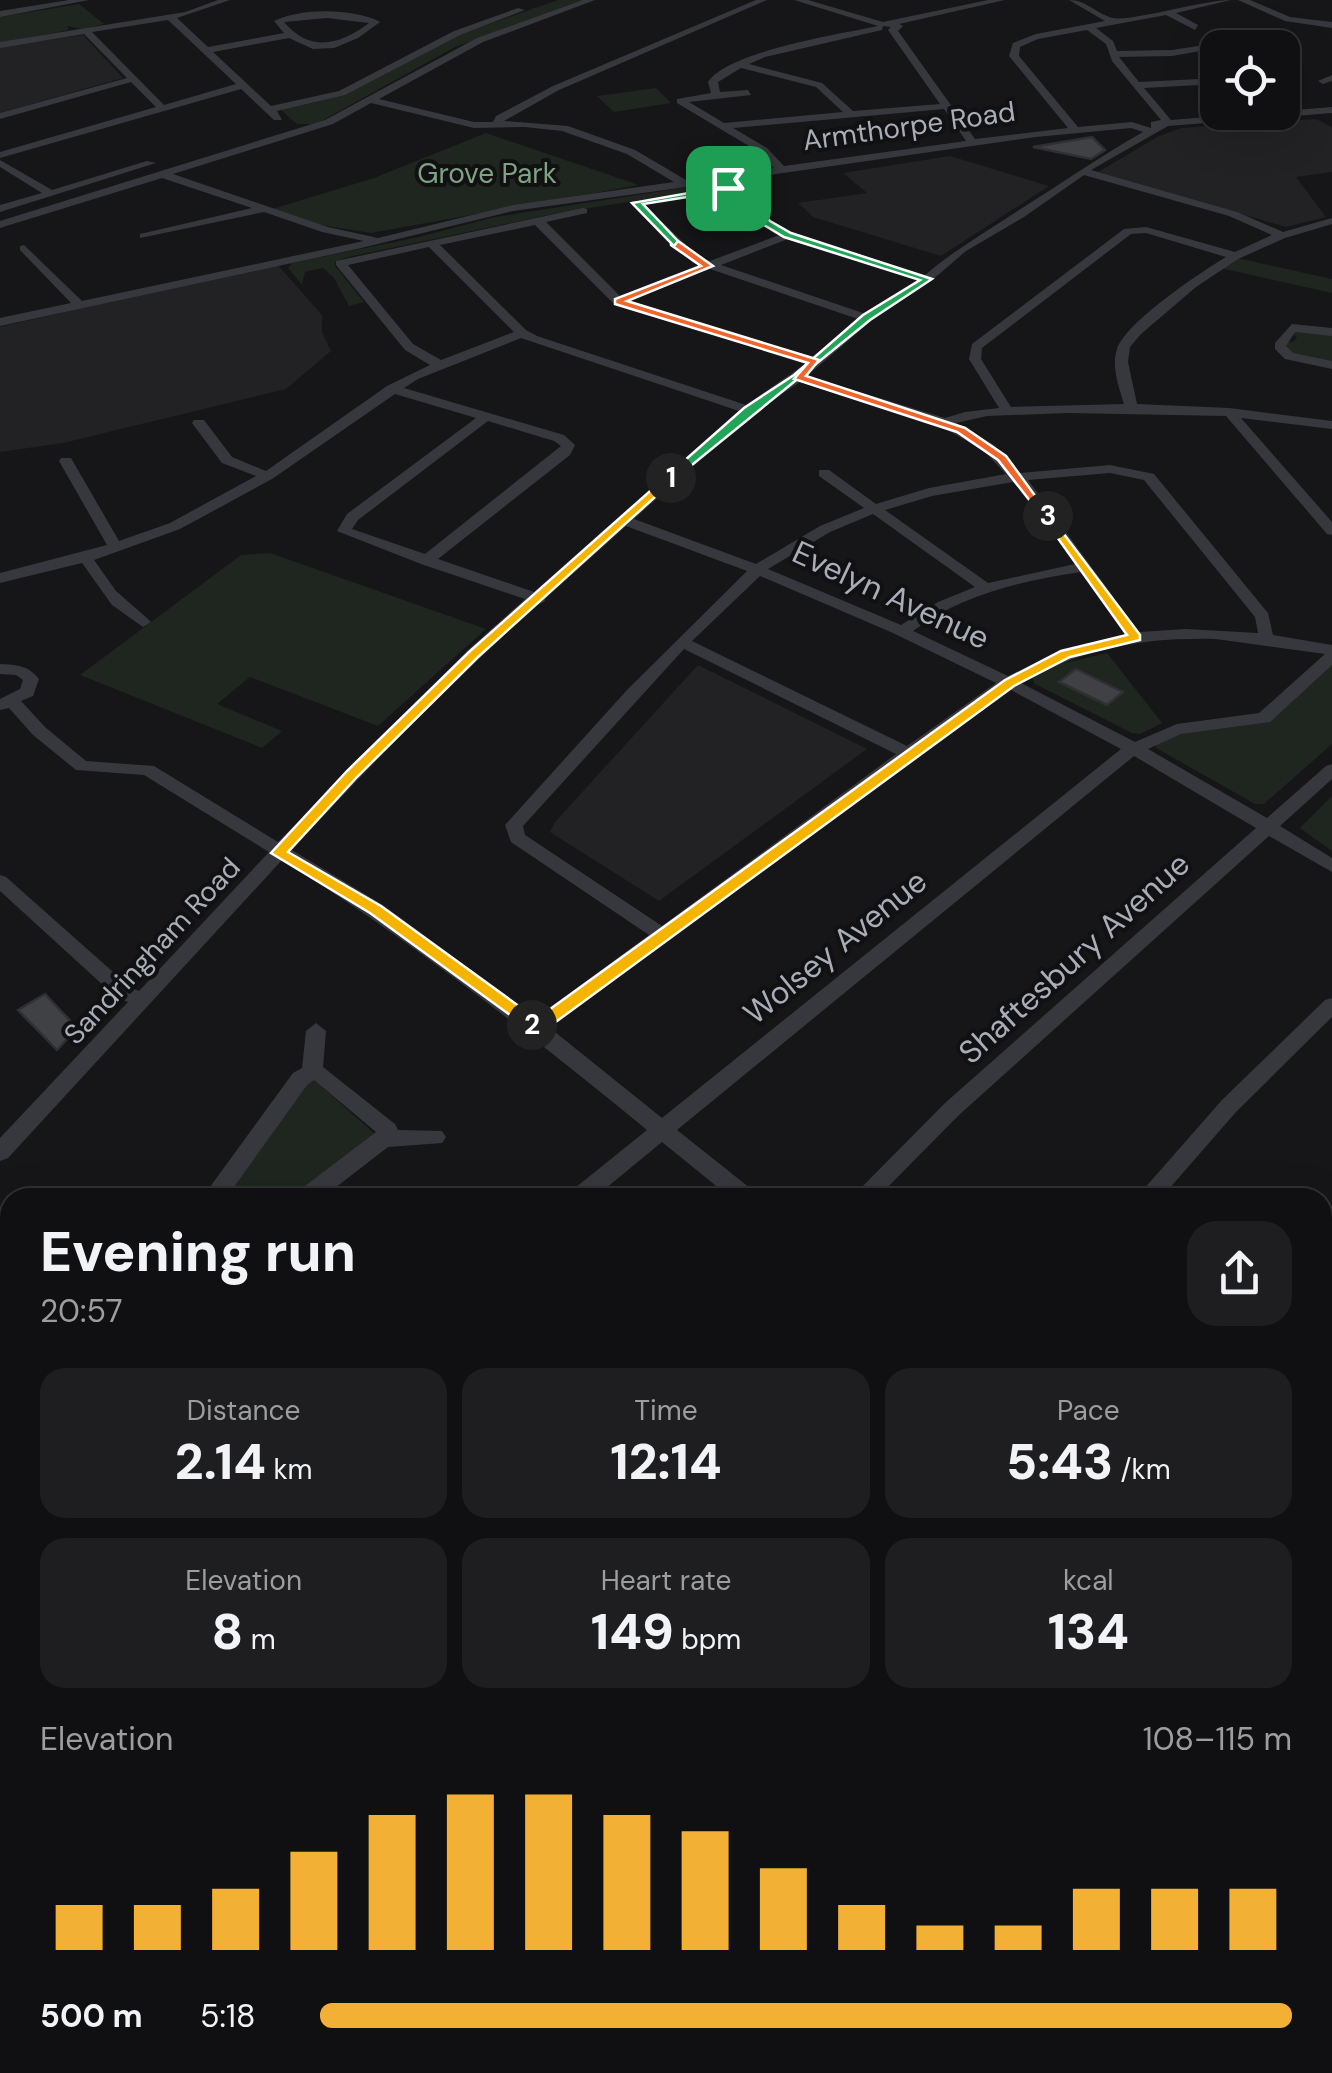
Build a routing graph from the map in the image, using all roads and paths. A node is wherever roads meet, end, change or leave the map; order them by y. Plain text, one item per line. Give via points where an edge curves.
1 (84, 0) edge
2 (226, 0) edge
3 (591, 0) edge
4 (763, 0) edge
5 (798, 0) edge
6 (1001, 0) edge
7 (1017, 0) edge
8 (1072, 0) edge
9 (1227, 0) edge
10 (1242, 0) edge
11 (537, 5) dead end
12 (979, 6) junction
13 (1166, 12) junction
14 (0, 14) edge
15 (170, 17) junction
16 (1115, 22) junction
17 (1332, 26) edge
18 (889, 27) junction
19 (1089, 27) junction
20 (1195, 27) dead end
21 (86, 31) junction
22 (290, 35) junction
23 (0, 45) edge
24 (1200, 48) edge
25 (206, 50) junction
26 (1114, 54) junction
27 (740, 65) junction
28 (838, 73) dead end
29 (133, 79) junction
30 (1200, 82) edge
31 (820, 84) junction
32 (243, 85) junction
33 (1137, 86) junction
34 (748, 93) dead end
35 (716, 95) junction
36 (371, 100) junction
37 (946, 106) junction
38 (162, 108) junction
39 (269, 110) junction
40 (1332, 110) edge
41 (848, 112) junction
42 (0, 116) edge
43 (1168, 122) junction
44 (284, 123) junction
45 (497, 125) junction
46 (723, 126) junction
47 (1076, 132) junction
48 (1145, 132) junction
49 (296, 133) junction
50 (1125, 136) junction
51 (972, 142) junction
52 (0, 155) edge
53 (0, 163) edge
54 (780, 168) junction
55 (1082, 171) junction
56 (162, 174) junction
57 (716, 178) junction
58 (684, 182) junction
59 (728, 188) junction
60 (51, 194) junction
61 (636, 203) junction
62 (0, 209) edge
63 (260, 210) junction
64 (536, 220) junction
65 (1332, 221) edge
66 (0, 225) edge
67 (1281, 234) junction
68 (788, 235) junction
69 (144, 236) dead end
70 (375, 240) junction
71 (430, 242) junction
72 (24, 248) dead end
73 (1233, 255) junction
74 (708, 266) junction
75 (927, 279) junction
76 (618, 302) junction
77 (77, 303) junction
78 (0, 314) edge
79 (867, 318) junction
80 (0, 322) edge
81 (1332, 332) edge
82 (522, 333) junction
83 (815, 362) junction
84 (438, 364) junction
85 (1332, 365) edge
86 (798, 377) junction
87 (392, 389) junction
88 (1132, 408) junction
89 (748, 410) junction
90 (1008, 412) junction
91 (1229, 412) junction
92 (488, 416) junction
93 (199, 423) dead end
94 (946, 423) junction
95 (1332, 425) edge
96 (585, 441) dead end
97 (567, 444) junction
98 (66, 461) dead end
99 (824, 473) dead end
100 (267, 476) junction
101 (1019, 477) junction
102 (876, 509) junction
103 (623, 520) junction
104 (344, 529) junction
105 (1332, 531) edge
106 (323, 532) dead end
107 (116, 548) junction
108 (86, 558) junction
109 (426, 562) junction
110 (1083, 566) junction
111 (760, 568) junction
112 (0, 578) edge
113 (987, 588) junction
114 (539, 599) junction
115 (143, 622) dead end
116 (903, 631) junction
117 (1135, 637) junction
118 (1266, 638) junction
119 (682, 642) junction
120 (1332, 653) edge
121 (0, 669) edge
122 (1009, 683) junction
123 (6, 703) edge
124 (1134, 748) junction
125 (910, 754) junction
126 (1332, 770) edge
127 (1270, 827) junction
128 (278, 853) junction
129 (1332, 866) edge
130 (0, 880) edge
131 (662, 935) junction
132 (139, 999) junction
133 (1332, 1005) edge
134 (536, 1028) junction
135 (316, 1031) dead end
136 (312, 1072) junction
137 (660, 1130) junction
138 (435, 1137) dead end
139 (384, 1139) junction
140 (0, 1152) edge
141 (220, 1188) edge
142 (318, 1188) edge
143 (590, 1188) edge
144 (734, 1188) edge
145 (872, 1188) edge
146 (1156, 1188) edge

1 - 14 street
2 - 15 street
3 - 36 street via 480,40
4 - 45 street via 556,88
5 - 18 street
6 - 12 street
7 - 12 street
8 - 16 street
9 - 13 street
10 - 17 street
11 - 39 street via 457,33 342,92
12 - 18 street
13 - 16 street
13 - 20 street
15 - 21 street
15 - 25 street
16 - 19 street
18 - 27 street via 770,52
18 - 37 street
19 - 26 street
19 - 47 street via 1027,39 1013,52
21 - 23 street
21 - 29 street
22 - 22 street via 306,47 327,48 376,22 278,21
22 - 25 street
24 - 26 street
25 - 32 street
26 - 33 street
27 - 31 street
27 - 35 street via 714,79
28 - 31 street
29 - 38 street
29 - 42 street
30 - 33 street
31 - 41 street
32 - 38 street
32 - 39 street
33 - 43 street
34 - 35 street
35 - 46 street via 680,102
36 - 45 street via 474,126
36 - 49 street
37 - 41 street
37 - 51 street
38 - 52 street
39 - 44 street
40 - 43 street
41 - 46 street
43 - 48 street
44 - 49 street
44 - 60 street
45 - 58 street via 540,124 587,135
46 - 54 street
47 - 50 street, Armthorpe Road
47 - 51 street, Armthorpe Road
48 - 50 street, Sandringham Road
48 - 50 street
49 - 56 street
50 - 55 street, Sandringham Road
51 - 54 street, Armthorpe Road
53 - 60 street
54 - 57 street, Armthorpe Road
55 - 67 street
55 - 75 street, Sandringham Road
56 - 63 street
56 - 66 street
57 - 58 street, Armthorpe Road
57 - 59 street
58 - 70 street, Armthorpe Road via 513,208
59 - 61 street
59 - 68 street
60 - 62 street
61 - 64 street
61 - 74 street via 681,250
63 - 69 street
63 - 70 street
64 - 71 street
64 - 76 street
65 - 67 street
67 - 73 street
68 - 74 street
68 - 75 street
70 - 77 street, Armthorpe Road
71 - 82 street
71 - 84 street via 340,262 409,347
72 - 77 street
73 - 88 street via 1184,289 1124,347
73 - 90 street via 1128,231 976,348 975,360
74 - 76 street
74 - 79 street
75 - 79 street, Sandringham Road
76 - 83 street
77 - 78 street, Armthorpe Road
77 - 80 street, Armthorpe Road
79 - 83 street, Sandringham Road
81 - 85 street via 1292,328 1280,346 1288,356
82 - 84 street
82 - 89 street
83 - 86 street, Sandringham Road
84 - 87 street
86 - 89 street, Sandringham Road
86 - 94 street
87 - 92 street
87 - 100 street
88 - 90 street
88 - 91 street
89 - 103 street, Sandringham Road
90 - 94 street
91 - 95 street
91 - 105 street
92 - 97 street
92 - 104 street
93 - 100 street via 228,460
94 - 101 street via 990,448
96 - 97 street
97 - 109 street
98 - 107 street
99 - 102 street
100 - 107 street via 175,526
101 - 102 street
101 - 110 street
101 - 118 street via 1145,474 1262,616
102 - 111 street
102 - 113 street
103 - 111 street, Evelyn Avenue
103 - 114 street, Sandringham Road
104 - 106 street
104 - 109 street
107 - 108 street
108 - 112 street
108 - 115 street via 110,594
109 - 114 street
110 - 113 street
110 - 117 street
111 - 116 street, Evelyn Avenue
111 - 119 street
113 - 116 street
114 - 128 street, Sandringham Road via 466,662
116 - 122 street, Evelyn Avenue
117 - 118 street
117 - 122 street via 1065,654
118 - 120 street
119 - 125 street
119 - 131 street via 514,825 517,838
120 - 124 street, Wolsey Avenue via 1264,718 1177,730
121 - 123 street via 20,670 31,679 27,692
122 - 124 street, Evelyn Avenue
122 - 125 street
123 - 128 street via 82,766 148,770
124 - 127 street, Evelyn Avenue
124 - 137 street, Wolsey Avenue
125 - 131 street
126 - 127 street, Shaftesbury Avenue
127 - 129 street, Evelyn Avenue
127 - 145 street, Shaftesbury Avenue
128 - 132 street, Sandringham Road
128 - 134 street via 376,910
130 - 132 street via 123,992
131 - 134 street
132 - 140 street, Sandringham Road
133 - 146 street
134 - 137 street
135 - 136 street
136 - 139 street via 383,1124
136 - 141 street via 300,1078
137 - 143 street, Wolsey Avenue
137 - 144 street
138 - 139 street
139 - 142 street

